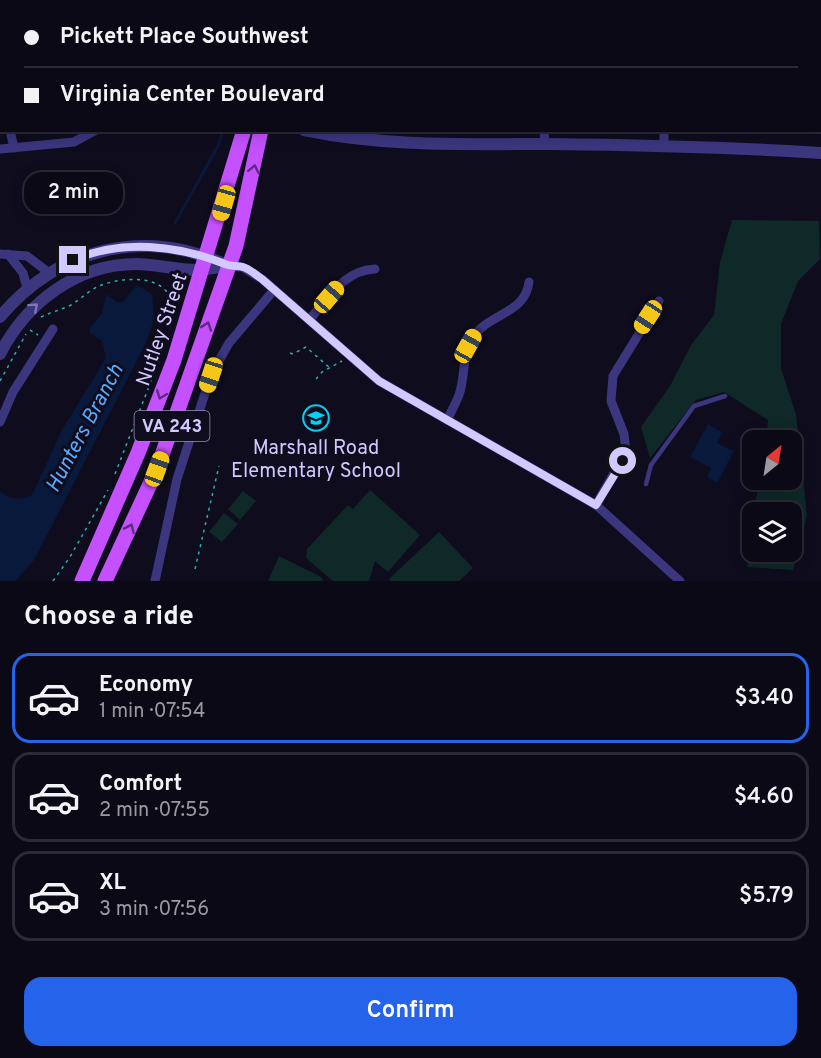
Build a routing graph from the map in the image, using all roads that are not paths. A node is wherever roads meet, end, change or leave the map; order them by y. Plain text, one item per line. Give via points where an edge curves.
1 (10, 132) edge
2 (92, 132) edge
3 (243, 132) edge
4 (261, 132) edge
5 (330, 132) edge
6 (544, 132) edge
7 (664, 132) edge
8 (396, 137) edge
9 (545, 144) junction
10 (664, 146) junction
11 (14, 148) junction
12 (0, 149) edge
13 (821, 153) edge
14 (4, 254) edge
15 (206, 263) junction
16 (228, 266) junction
17 (375, 269) dead end
18 (48, 272) junction
19 (529, 282) dead end
20 (27, 288) junction
21 (274, 290) junction
22 (659, 301) dead end
23 (0, 317) edge
24 (309, 320) junction
25 (53, 329) dead end
26 (0, 354) edge
27 (725, 396) dead end
28 (447, 420) junction
29 (0, 422) edge
30 (646, 484) dead end
31 (596, 505) junction
32 (97, 547) junction
33 (72, 581) edge
34 (82, 581) edge
35 (105, 581) edge
36 (155, 581) edge
37 (680, 581) edge

1 - 11 street
2 - 11 street via 74,142
3 - 15 main road, VA 243
16 -> 4 main road, VA 243 via 238,239
5 - 8 street
6 - 9 street
7 - 10 street
8 - 9 street
9 - 10 street
10 - 13 street
11 - 12 street
14 - 18 street via 27,256
14 - 20 street via 23,273
15 - 16 street
15 - 18 street via 134,246 85,255
26 -> 15 street via 27,313 70,280 92,271 134,264
15 -> 32 main road, Nutley Street / VA 243 via 170,371
16 - 21 street via 250,270
35 -> 16 main road, VA 243 via 157,469
17 - 24 street via 348,277
18 - 20 street
19 - 28 street via 520,304 490,320 474,336 464,358 459,394
20 - 23 street
21 - 24 street
21 - 36 street via 229,343 211,375 177,479
22 - 31 street via 613,376 611,401 624,434 626,452
24 - 28 street via 379,381
25 - 29 street via 13,392
27 - 30 lane via 694,406 651,465
28 - 31 street
31 - 37 street
32 - 33 main road, Nutley Street
32 - 34 main road, Nutley Street / VA 243

